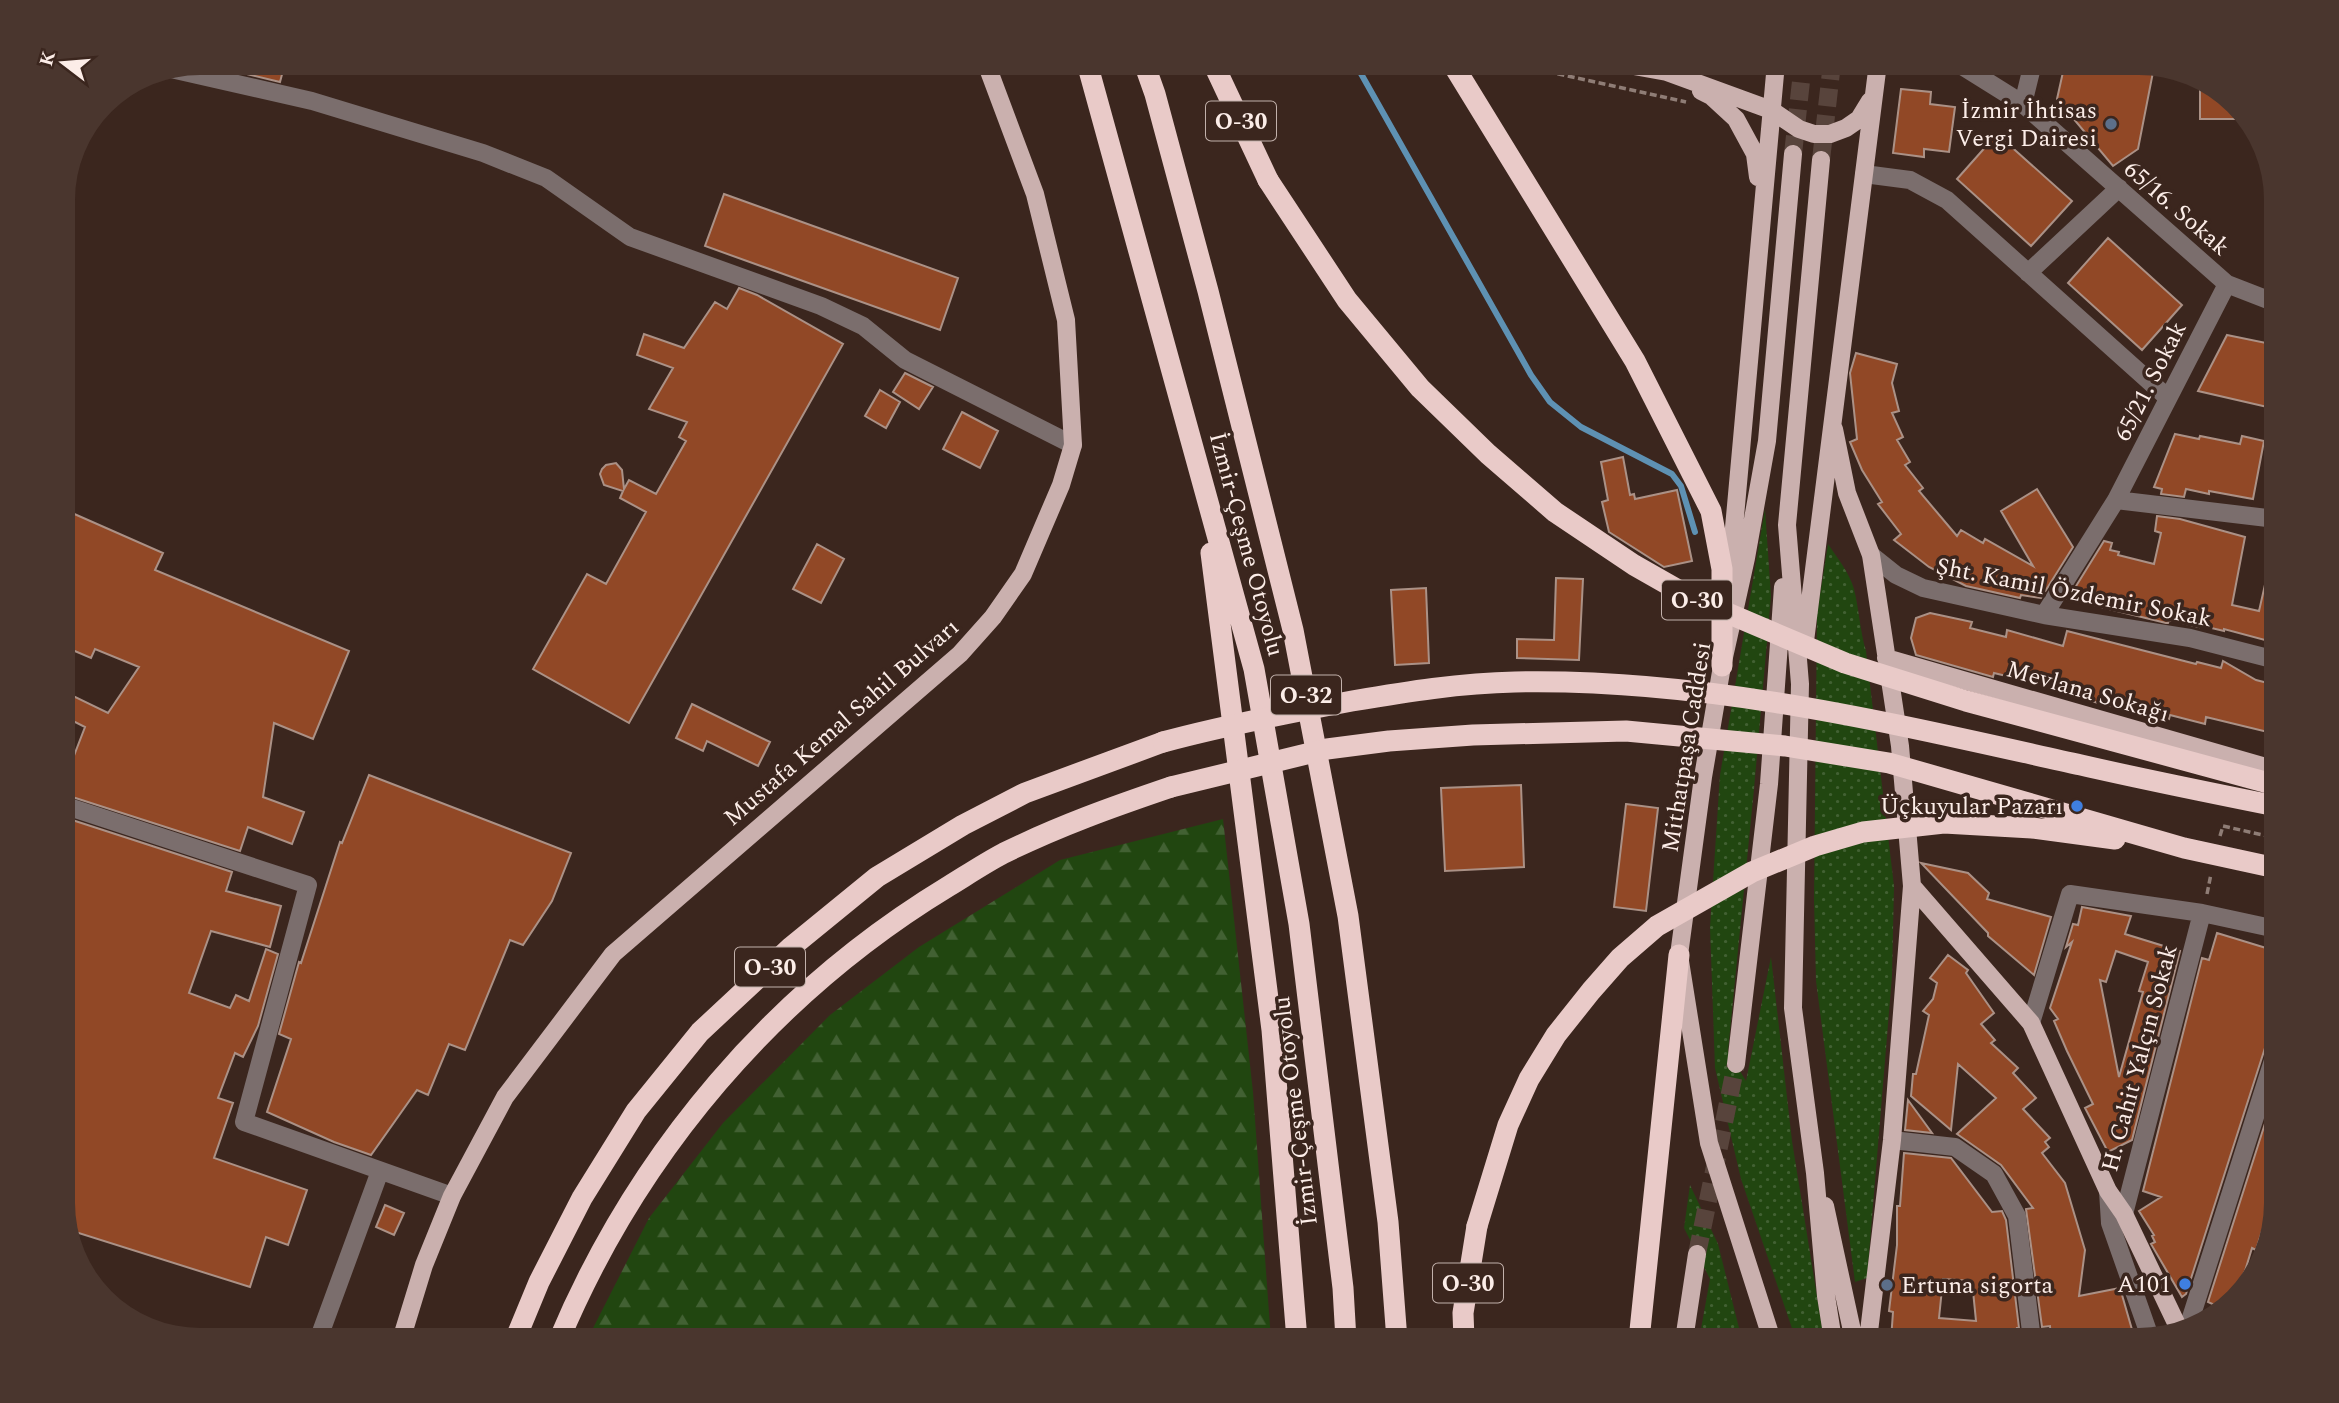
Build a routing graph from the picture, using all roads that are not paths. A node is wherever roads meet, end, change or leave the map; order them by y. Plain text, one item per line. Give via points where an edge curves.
1 (1222, 75) edge
2 (1460, 75) edge
3 (1673, 75) edge
4 (1676, 75) edge
5 (1775, 75) edge
6 (1876, 75) edge
7 (1977, 75) edge
8 (2030, 75) edge
9 (202, 76) edge
10 (991, 76) edge
11 (1090, 76) edge
12 (1148, 76) edge
13 (1874, 95) junction
14 (2023, 104) junction
15 (1771, 110) junction
16 (1793, 154) tunnel mouth
17 (1821, 160) tunnel mouth
18 (1864, 174) junction
19 (2119, 188) junction
20 (1762, 214) junction
21 (2028, 273) junction
22 (2227, 284) junction
23 (2263, 298) edge
24 (2168, 398) junction
25 (1834, 429) junction
26 (1073, 445) junction
27 (1201, 474) junction
28 (2116, 500) junction
29 (2263, 517) edge
30 (1787, 525) junction
31 (1871, 555) junction
32 (2044, 614) junction
33 (2263, 657) edge
34 (1886, 658) junction
35 (1722, 666) junction
36 (1800, 684) junction
37 (2264, 766) edge
38 (2264, 782) edge
39 (2264, 803) edge
40 (76, 809) edge
41 (2184, 848) junction
42 (2264, 865) edge
43 (1912, 887) junction
44 (2202, 913) junction
45 (2264, 926) edge
46 (1679, 955) junction
47 (2031, 1023) junction
48 (1736, 1064) tunnel mouth
49 (2264, 1089) edge
50 (1892, 1140) junction
51 (380, 1171) junction
52 (1815, 1173) junction
53 (2108, 1191) junction
54 (452, 1196) junction
55 (2124, 1214) junction
56 (1697, 1254) tunnel mouth
57 (2192, 1315) edge
58 (2175, 1322) edge
59 (2147, 1327) edge
60 (322, 1328) edge
61 (405, 1328) edge
62 (519, 1328) edge
63 (564, 1328) edge
64 (1296, 1328) edge
65 (1345, 1328) edge
66 (1396, 1328) edge
67 (1464, 1328) edge
68 (1640, 1328) edge
69 (1686, 1328) edge
70 (1768, 1328) edge
71 (1831, 1328) edge
72 (1852, 1328) edge
73 (1869, 1328) edge
74 (2031, 1328) edge

1 - 38 highway, O-30, bridge via 1268,180 1347,300 1420,388 1555,512 1692,598 1844,663
2 - 35 highway via 1635,361 1711,511 1723,569
3 - 20 main road via 1711,96 1736,119 1755,154
4 - 15 main road
5 - 15 main road
6 - 13 main road
7 - 14 street, 65/16. Sokak
8 - 14 street
9 - 26 street via 312,101 483,153 546,178 630,237 821,306 863,326 905,360
10 - 26 main road, Mustafa Kemal Sahil Bulvarı via 1035,194 1066,320
11 - 27 highway, İzmir-Çeşme Otoyolu / O-32
12 - 66 highway, İzmir-Çeşme Otoyolu / O-32 via 1293,630 1348,916 1388,1222
13 - 15 main road via 1859,118 1830,134 1799,129
13 - 18 main road
14 - 19 street, 65/16. Sokak
15 - 20 main road
16 - 35 main road, Mithatpaşa Caddesi via 1767,441
17 - 30 main road
18 - 21 street via 1910,180 1947,200
18 - 25 main road
19 - 21 street
19 - 22 street, 65/16. Sokak
20 - 35 main road
21 - 24 street
22 - 23 street, 65/16. Sokak
22 - 24 street, 65/21. Sokak
24 - 28 street, 65/21. Sokak
25 - 31 main road via 1847,493
25 - 36 main road
26 - 54 main road, Mustafa Kemal Sahil Bulvarı via 1023,574 993,617 960,654 613,954 505,1097
27 - 64 highway via 1272,1030
27 - 65 highway, İzmir-Çeşme Otoyolu / O-32 via 1254,669 1299,924
28 - 29 street
28 - 32 street, 65/21. Sokak
30 - 36 main road
30 - 48 main road via 1769,784
31 - 32 street, Şht. Kamil Özdemir Sokak via 1923,588
31 - 34 main road
32 - 33 street, Şht. Kamil Özdemir Sokak via 2190,638
34 - 37 main road, Mevlana Sokağı
34 - 43 main road via 1900,747
35 - 46 main road, Mithatpaşa Caddesi
36 - 52 main road via 1793,1008
39 - 62 highway, O-30, bridge via 1850,714 1627,685 1464,685 1281,714 1163,742 1025,793 962,825 877,877 790,948 700,1032 636,1111 582,1198
40 - 51 street via 308,885 244,1122
41 - 42 highway, O-30, bridge
41 - 63 highway, O-30, bridge via 1889,763 1785,746 1626,731 1390,741 1327,749 1171,788 1087,815 1001,855 904,914 814,983 739,1057 676,1133 628,1203
41 - 67 highway, O-30, bridge via 2032,828 1944,823 1863,832 1752,872 1657,926 1620,958 1556,1035 1529,1079 1508,1125 1477,1226
43 - 47 main road
43 - 50 main road
44 - 45 street
44 - 47 street via 2070,894
44 - 55 street, H. Cahit Yalçın Sokak
46 - 68 highway
46 - 70 main road, Mithatpaşa Caddesi via 1709,1143
47 - 53 main road
49 - 57 street
50 - 73 main road
50 - 74 street via 1955,1147 1994,1174 2017,1216
51 - 54 street
51 - 60 street
52 - 71 main road
52 - 72 main road via 1830,1221
53 - 55 main road
53 - 59 street via 2110,1223
54 - 61 main road, Mustafa Kemal Sahil Bulvarı
55 - 58 main road
56 - 69 main road

